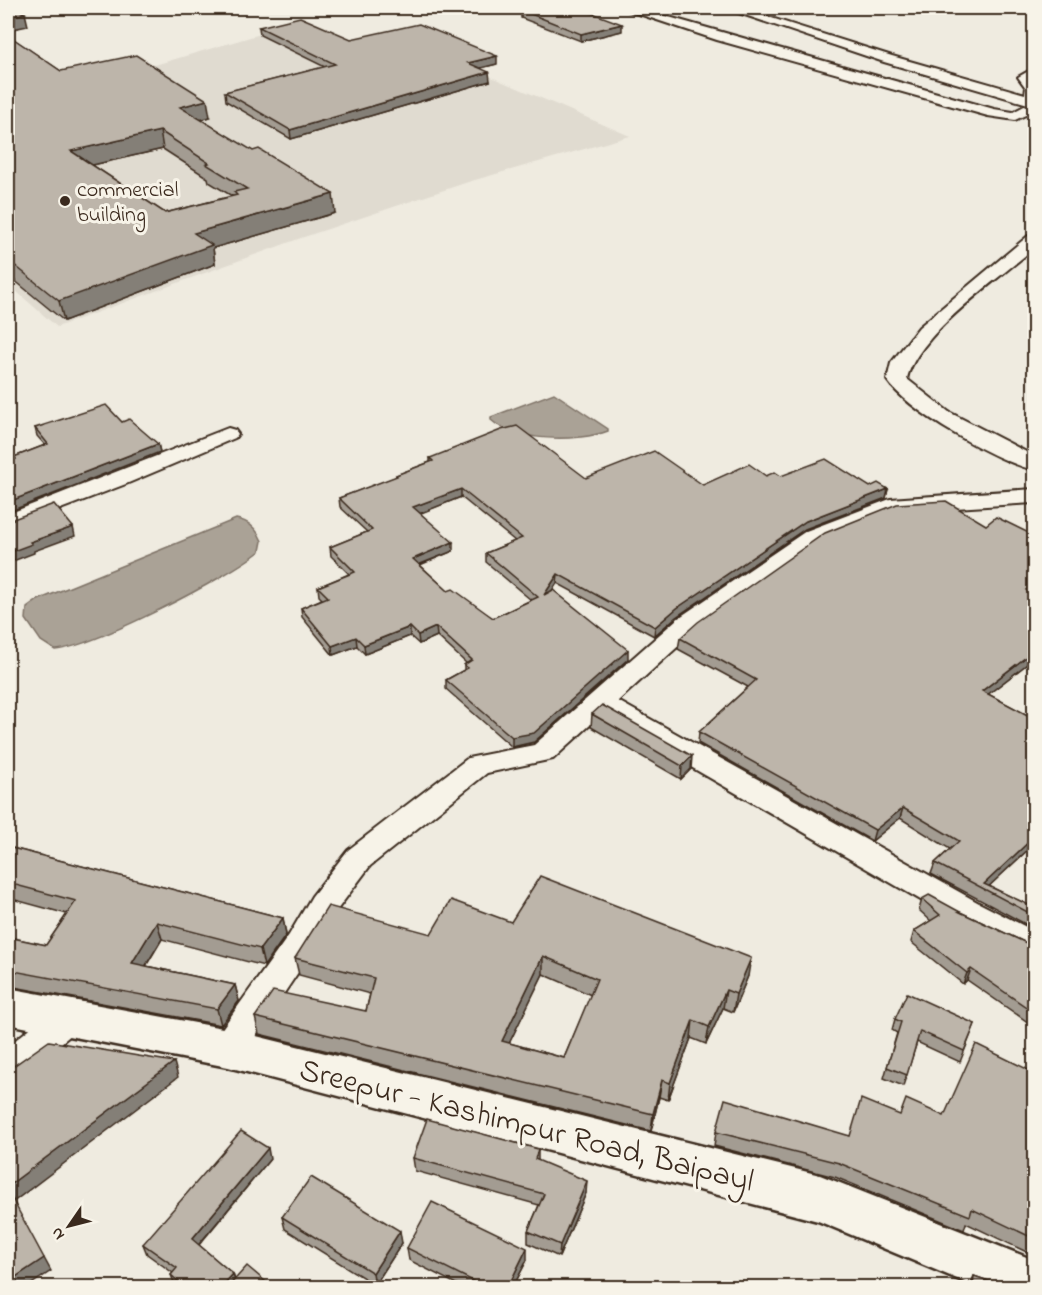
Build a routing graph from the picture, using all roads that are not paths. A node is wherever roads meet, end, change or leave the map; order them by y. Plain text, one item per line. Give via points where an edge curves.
1 (627, 8) edge
2 (730, 8) edge
3 (1035, 72) edge
4 (1035, 99) edge
5 (1035, 106) edge
6 (1035, 240) edge
7 (228, 434) dead end
8 (1035, 464) edge
9 (1035, 496) edge
10 (8, 522) edge
11 (601, 703) junction
12 (1035, 945) edge
13 (8, 1006) edge
14 (66, 1019) junction
15 (228, 1048) junction
16 (8, 1066) edge
17 (1035, 1285) edge

1 - 5 street via 993,113 1015,116
2 - 4 street via 888,59
3 - 4 street via 1025,77
6 - 8 street via 926,331 900,363 897,380 906,392 943,415
7 - 10 street via 181,457
9 - 11 street via 890,506 814,536 686,625
11 - 12 street via 958,906
11 - 15 street via 543,752 478,765 359,858
13 - 14 street, Sreepur - Kashimpur Road, Baipayl
14 - 15 street, Sreepur - Kashimpur Road, Baipayl
14 - 16 street
15 - 17 street, Sreepur - Kashimpur Road, Baipayl via 820,1197

